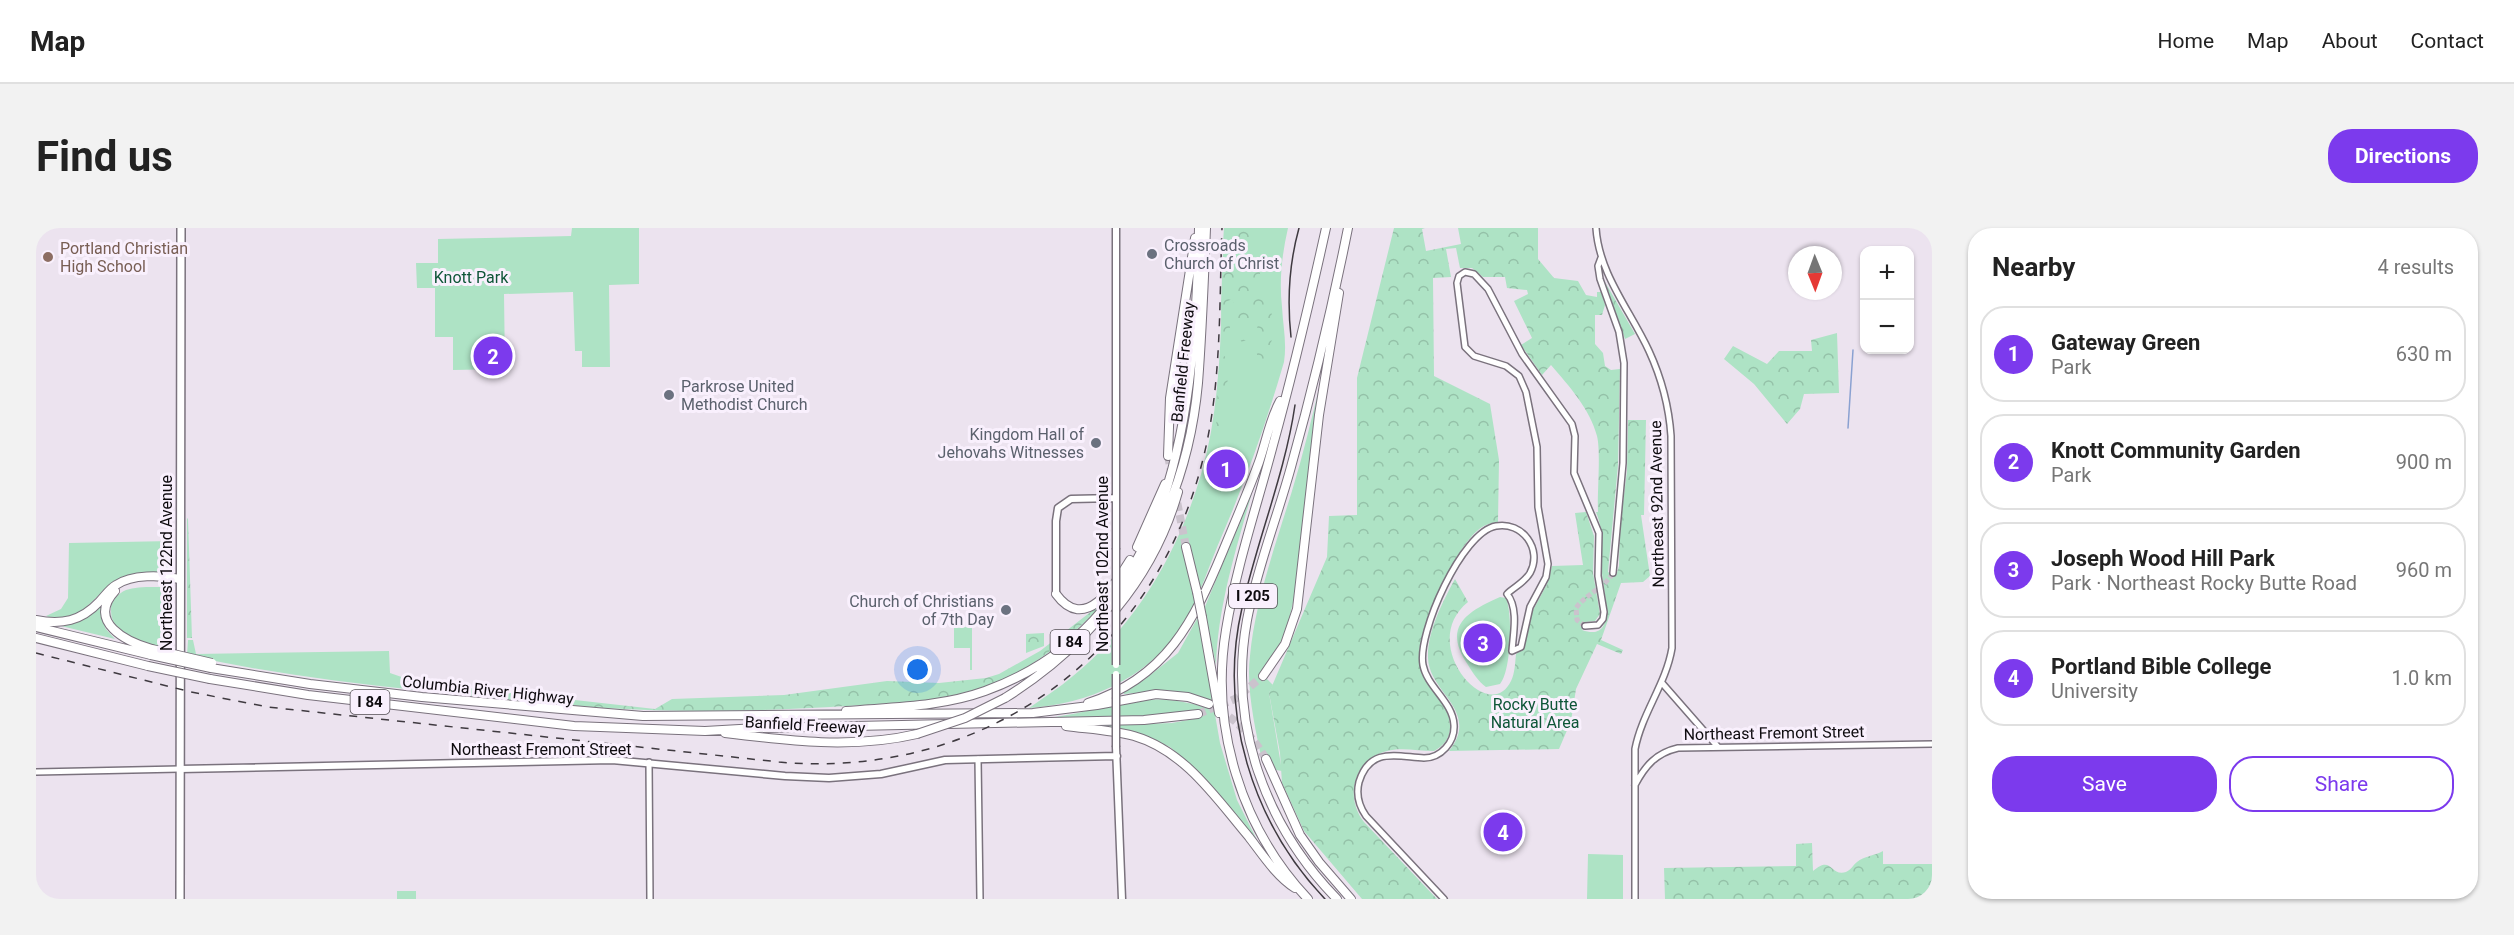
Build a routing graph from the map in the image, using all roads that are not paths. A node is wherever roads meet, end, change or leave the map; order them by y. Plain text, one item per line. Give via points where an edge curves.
1 (181, 228) edge
2 (1116, 228) edge
3 (1198, 228) edge
4 (1206, 228) edge
5 (1326, 228) edge
6 (1348, 228) edge
7 (1596, 228) edge
8 (1601, 256) junction
9 (1338, 277) junction
10 (1286, 393) junction
11 (1190, 429) junction
12 (1168, 456) tunnel mouth
13 (1173, 469) junction
14 (1116, 498) junction
15 (1186, 547) tunnel mouth
16 (1613, 573) tunnel mouth
17 (180, 579) junction
18 (1056, 594) joint
19 (1116, 609) junction
20 (36, 620) edge
21 (1585, 626) dead end
22 (36, 627) edge
23 (36, 638) edge
24 (1522, 638) junction
25 (1512, 644) junction
26 (151, 652) junction
27 (1263, 676) tunnel mouth
28 (1662, 683) junction
29 (1209, 704) tunnel mouth
30 (1064, 711) junction
31 (1198, 714) tunnel mouth
32 (800, 716) junction
33 (1043, 722) junction
34 (1224, 724) junction
35 (705, 730) junction
36 (1932, 744) edge
37 (1718, 747) junction
38 (1117, 756) junction
39 (978, 759) junction
40 (1266, 759) tunnel mouth
41 (649, 762) junction
42 (180, 769) junction
43 (36, 772) edge
44 (1634, 787) junction
45 (1301, 892) junction
46 (180, 899) edge
47 (650, 899) edge
48 (980, 899) edge
49 (1122, 899) edge
50 (1308, 899) edge
51 (1337, 899) edge
52 (1351, 899) edge
53 (1444, 899) edge
54 (1635, 899) edge

1 - 17 main road, Northeast 122nd Avenue
2 - 14 main road, Northeast 102nd Avenue
3 - 12 highway via 1170,398
3 - 13 highway, Banfield Freeway / I 84 via 1191,379
4 - 11 highway, Banfield Freeway / I 84 via 1198,384
5 - 10 highway, I 205
6 - 9 highway, I 205
7 - 8 street, Northeast 92nd Avenue
8 - 16 street via 1600,279 1619,332 1624,363 1622,470
8 - 28 street, Northeast 92nd Avenue via 1654,362 1670,426 1673,637
9 - 27 highway via 1339,296 1318,423 1299,598 1285,644
9 - 51 highway, I 205 via 1306,411 1253,594 1242,672 1247,730 1263,788 1296,850
10 - 30 highway via 1206,592 1186,629 1166,655 1136,680 1106,697
10 - 34 highway, I 205 via 1230,604 1222,664
11 - 19 highway via 1191,441 1177,496 1155,548
11 - 35 highway, Banfield Freeway / I 84, bridge via 1160,525 1118,598 1056,662 1005,698 965,718 917,734 874,741 835,743
13 - 18 highway via 1132,557 1098,601 1076,610
13 - 32 highway, Banfield Freeway / I 84 via 1153,525 1123,580 1093,620 1041,663 1008,682 956,699
14 - 18 main road via 1074,498 1057,510
14 - 19 main road, Northeast 102nd Avenue, bridge
15 - 34 highway, bridge
17 - 20 highway via 125,580 80,618 58,623
17 - 26 highway via 130,584 109,598 106,617 114,631
17 - 42 main road, Northeast 122nd Avenue
19 - 38 main road, Northeast 102nd Avenue, bridge
21 - 24 street via 1598,625 1604,612 1598,576 1598,530 1574,473 1572,424 1522,354 1488,289 1474,274 1465,272 1457,283 1465,347 1471,354 1506,366 1519,376 1537,448 1538,507 1548,564 1546,577 1531,603
22 - 26 highway
23 - 35 highway, Columbia River Highway / I 84, bridge via 210,679 308,695 574,726
24 - 25 street
24 - 25 street via 1521,647 1512,651
25 - 53 street via 1512,605 1507,594 1527,577 1534,555 1522,532 1498,525 1478,534 1459,561 1435,607 1424,645 1425,672 1454,720 1450,742 1432,757 1396,754 1379,758 1365,771 1358,786 1359,802 1366,816
26 - 32 highway, Columbia River Highway / I 84, bridge via 295,682 589,713
28 - 37 street
28 - 44 street, Northeast 92nd Avenue via 1636,743
29 - 30 highway via 1156,694
30 - 32 highway
31 - 33 highway via 1155,720
33 - 35 highway
33 - 45 highway via 1126,734 1173,755 1197,776 1289,885
34 - 45 highway, I 205 via 1248,808
36 - 37 street, Northeast Fremont Street
37 - 44 street, Northeast Fremont Street via 1678,748 1661,754 1648,765
38 - 39 main road, Northeast Fremont Street
38 - 49 main road, Northeast 102nd Avenue
39 - 41 main road, Northeast Fremont Street via 945,760 888,773 829,778
39 - 48 street
40 - 52 highway via 1300,835
41 - 42 main road, Northeast Fremont Street via 606,759
41 - 47 street
42 - 43 street, Northeast Fremont Street
42 - 46 main road, Northeast 122nd Avenue
44 - 54 street, Northeast 92nd Avenue
45 - 50 highway, I 205

